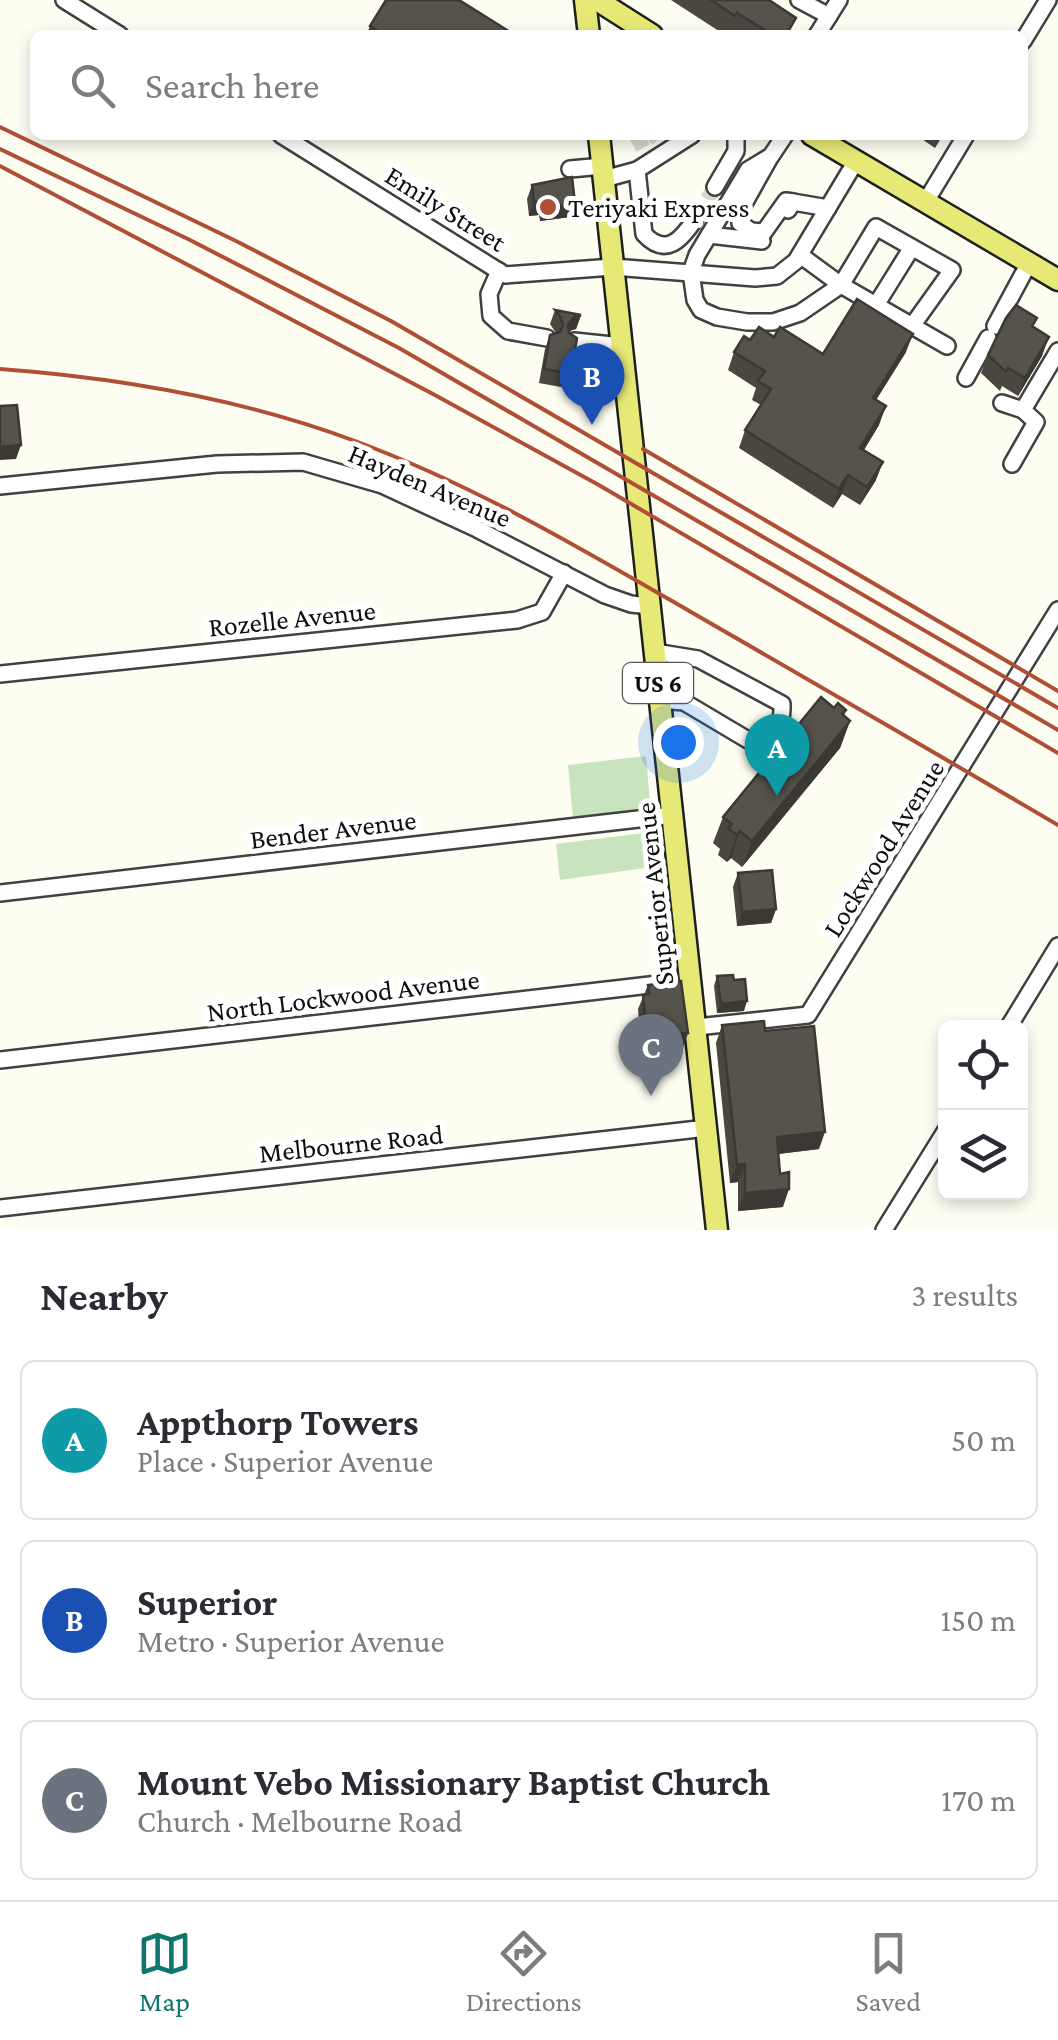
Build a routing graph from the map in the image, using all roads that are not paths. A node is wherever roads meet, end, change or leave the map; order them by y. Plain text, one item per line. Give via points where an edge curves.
1 (64, 0) edge
2 (584, 0) edge
3 (597, 0) edge
4 (799, 0) edge
5 (838, 0) edge
6 (1048, 0) edge
7 (829, 16) junction
8 (112, 30) edge
9 (588, 30) edge
10 (644, 30) edge
11 (820, 30) edge
12 (1028, 33) edge
13 (289, 140) edge
14 (600, 140) edge
15 (679, 140) edge
16 (736, 140) edge
17 (782, 140) edge
18 (820, 140) edge
19 (963, 140) edge
20 (651, 155) junction
21 (771, 156) junction
22 (856, 161) junction
23 (570, 169) dead end
24 (604, 172) junction
25 (715, 186) tunnel mouth
26 (926, 201) junction
27 (793, 202) junction
28 (828, 208) junction
29 (696, 218) tunnel mouth
30 (708, 235) junction
31 (912, 249) junction
32 (800, 255) junction
33 (1029, 263) junction
34 (614, 267) junction
35 (500, 271) junction
36 (691, 272) junction
37 (1058, 280) edge
38 (842, 285) junction
39 (876, 305) junction
40 (912, 326) junction
41 (547, 338) edge
42 (574, 341) edge
43 (622, 346) junction
44 (947, 346) dead end
45 (1058, 351) edge
46 (966, 378) dead end
47 (1002, 403) dead end
48 (1024, 410) junction
49 (1012, 464) dead end
50 (0, 486) edge
51 (564, 573) junction
52 (650, 606) junction
53 (1058, 610) edge
54 (655, 652) junction
55 (0, 674) edge
56 (660, 700) junction
57 (673, 815) junction
58 (0, 893) edge
59 (1058, 946) edge
60 (691, 980) junction
61 (1013, 1020) edge
62 (697, 1027) junction
63 (0, 1060) edge
64 (707, 1128) junction
65 (938, 1143) edge
66 (0, 1208) edge
67 (718, 1230) edge
68 (884, 1230) edge

1 - 8 street
2 - 9 main road
3 - 10 main road
4 - 7 street
5 - 7 street
6 - 12 street
7 - 11 street
13 - 35 street, Emily Street
14 - 24 main road, Superior Avenue / US 6
15 - 20 street
16 - 25 street
17 - 21 street
18 - 22 main road
19 - 26 street
20 - 24 street
20 - 29 street via 644,234 670,246
21 - 27 street via 740,222 764,232 786,201
21 - 30 street via 748,170
22 - 26 main road
22 - 28 street
23 - 24 street
24 - 34 main road, Superior Avenue / US 6
26 - 33 main road
27 - 28 street
27 - 30 street via 768,241
28 - 32 street
30 - 36 street
31 - 38 street via 876,227
31 - 39 street
31 - 40 street via 952,270
32 - 36 street, Emily Street via 778,276
32 - 38 street
33 - 37 main road
33 - 46 street
34 - 35 street, Emily Street via 513,276
34 - 36 street, Emily Street
34 - 43 main road, Superior Avenue / US 6
35 - 41 street via 489,294 492,316 508,332
36 - 38 street via 701,310 747,322 774,322 800,312
38 - 39 street
39 - 40 street
40 - 44 street
42 - 43 street
43 - 52 main road, Superior Avenue / US 6
45 - 48 street
47 - 48 street
48 - 49 street via 1036,422
50 - 51 street, Hayden Avenue via 303,462 382,484
51 - 52 street, Hayden Avenue via 604,596
51 - 55 street, Rozelle Avenue via 542,612 517,620
52 - 54 main road, Superior Avenue / US 6
53 - 62 street, Lockwood Avenue via 808,1016
54 - 56 main road, Superior Avenue / US 6
54 - 56 street via 698,659 782,704 783,720 758,746 684,702
56 - 57 main road, Superior Avenue / US 6
57 - 58 street, Bender Avenue
57 - 60 main road, Superior Avenue / US 6
59 - 61 street
60 - 62 main road, Superior Avenue / US 6
60 - 63 street, North Lockwood Avenue
62 - 64 main road, Superior Avenue / US 6
64 - 66 street, Melbourne Road
64 - 67 main road, Superior Avenue / US 6
65 - 68 street

